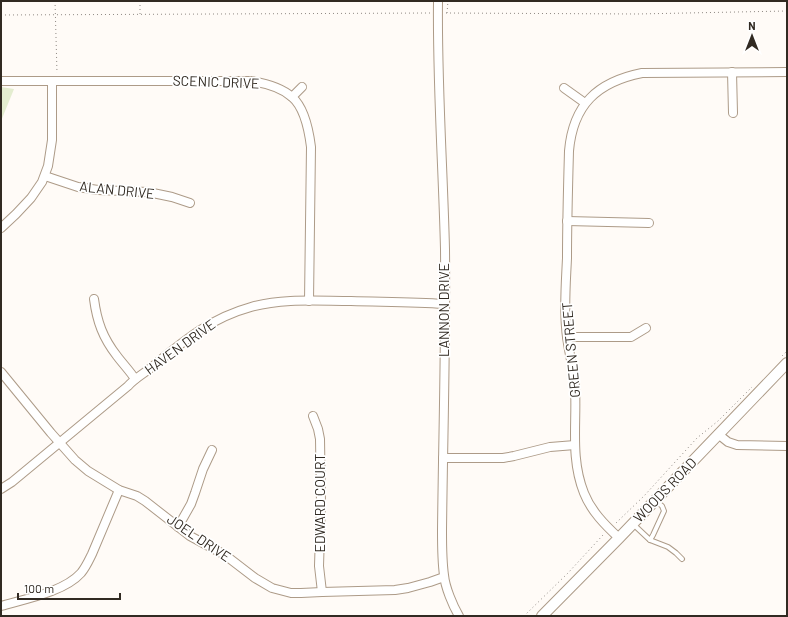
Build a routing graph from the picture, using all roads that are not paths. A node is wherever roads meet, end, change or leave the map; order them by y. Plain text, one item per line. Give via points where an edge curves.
1 (438, 1) edge
2 (732, 72) junction
3 (787, 72) edge
4 (1, 81) edge
5 (55, 81) junction
6 (302, 87) dead end
7 (564, 88) dead end
8 (292, 97) junction
9 (585, 103) junction
10 (733, 113) dead end
11 (45, 176) junction
12 (190, 204) dead end
13 (568, 221) junction
14 (649, 223) dead end
15 (1, 228) edge
16 (94, 299) dead end
17 (309, 301) junction
18 (444, 304) junction
19 (646, 328) dead end
20 (567, 337) junction
21 (784, 360) edge
22 (1, 372) edge
23 (135, 379) junction
24 (313, 416) dead end
25 (718, 434) junction
26 (60, 443) junction
27 (575, 444) junction
28 (787, 446) edge
29 (212, 450) dead end
30 (443, 458) junction
31 (1, 489) edge
32 (120, 490) junction
33 (656, 500) junction
34 (632, 524) junction
35 (178, 527) junction
36 (619, 538) junction
37 (650, 540) junction
38 (682, 559) dead end
39 (444, 577) junction
40 (322, 592) junction
41 (1, 606) edge
42 (459, 616) edge
43 (542, 616) edge

1 - 18 street, LANNON DRIVE
2 - 3 street
2 - 9 street via 642,73 607,85
2 - 10 street
4 - 5 street, SCENIC DRIVE
5 - 8 street, SCENIC DRIVE via 251,81 268,84
5 - 11 street via 52,140
6 - 8 street
7 - 9 street
8 - 17 street, SCENIC DRIVE via 302,110 310,138
9 - 13 street, GREEN STREET via 572,128 570,139
11 - 12 street, ALAN DRIVE via 78,187 148,192
11 - 15 street via 31,198
13 - 14 street
13 - 20 street, GREEN STREET
16 - 23 street via 96,316 103,334
17 - 18 street, HAVEN DRIVE
17 - 23 street, HAVEN DRIVE via 262,304 229,314 194,334
18 - 30 street, LANNON DRIVE
19 - 20 street via 631,337
20 - 27 street, GREEN STREET via 575,388
21 - 25 street, WOODS ROAD
22 - 26 street, JOEL DRIVE
23 - 26 street, HAVEN DRIVE
24 - 40 street, EDWARD COURT via 320,439
25 - 28 street via 736,445
25 - 33 street, WOODS ROAD
26 - 31 street, HAVEN DRIVE
26 - 32 street, JOEL DRIVE via 88,471
27 - 30 street via 503,458
27 - 36 street, GREEN STREET via 577,470 584,493 604,524
29 - 35 street via 196,493
30 - 39 street, LANNON DRIVE
32 - 35 street, JOEL DRIVE via 146,501
32 - 41 street via 92,554 80,573 57,588
33 - 34 street, WOODS ROAD
33 - 37 lane via 664,511
34 - 36 street, WOODS ROAD
34 - 37 lane
35 - 40 street, JOEL DRIVE via 225,555 272,588 291,593
36 - 43 street, WOODS ROAD
37 - 38 lane via 668,547
39 - 40 street, JOEL DRIVE via 395,590
39 - 42 street, LANNON DRIVE via 453,606

